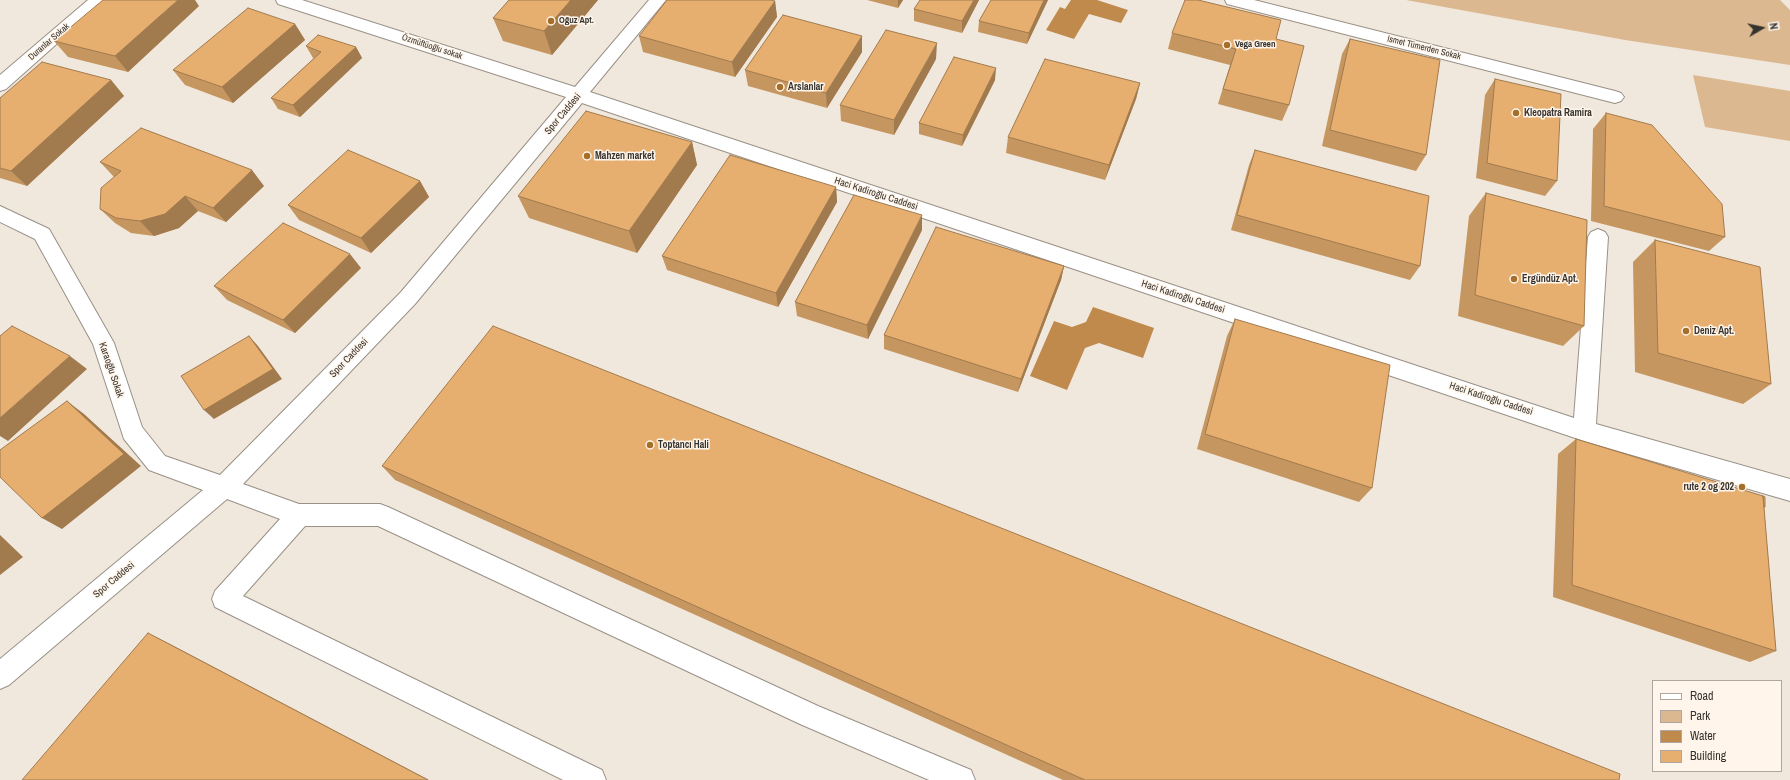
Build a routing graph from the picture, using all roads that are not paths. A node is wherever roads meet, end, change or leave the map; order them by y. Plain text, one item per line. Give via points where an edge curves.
1 (98, 0) edge
2 (284, 0) edge
3 (658, 0) edge
4 (1233, 0) edge
5 (0, 85) edge
6 (579, 95) junction
7 (1615, 96) dead end
8 (0, 213) edge
9 (1598, 237) dead end
10 (1584, 431) junction
11 (223, 488) junction
12 (1790, 490) edge
13 (299, 516) junction
14 (0, 676) edge
15 (592, 780) edge
16 (961, 780) edge

1 - 5 street, Duranlar Sokak
2 - 6 street, Özmüftüoğlu sokak
3 - 6 street, Spor Caddesi
4 - 7 street, Ismet Tümerden Sokak
6 - 10 street, Haci Kadiroğlu Caddesi
6 - 11 street, Spor Caddesi via 408,298
8 - 11 street, Karaoğlu Sokak via 42,234 103,343 132,432 157,463
9 - 10 street
10 - 12 street, Haci Kadiroğlu Caddesi
11 - 13 street, Karaoğlu Sokak
11 - 14 street, Spor Caddesi
13 - 15 street via 224,599
13 - 16 street via 380,514 809,715

